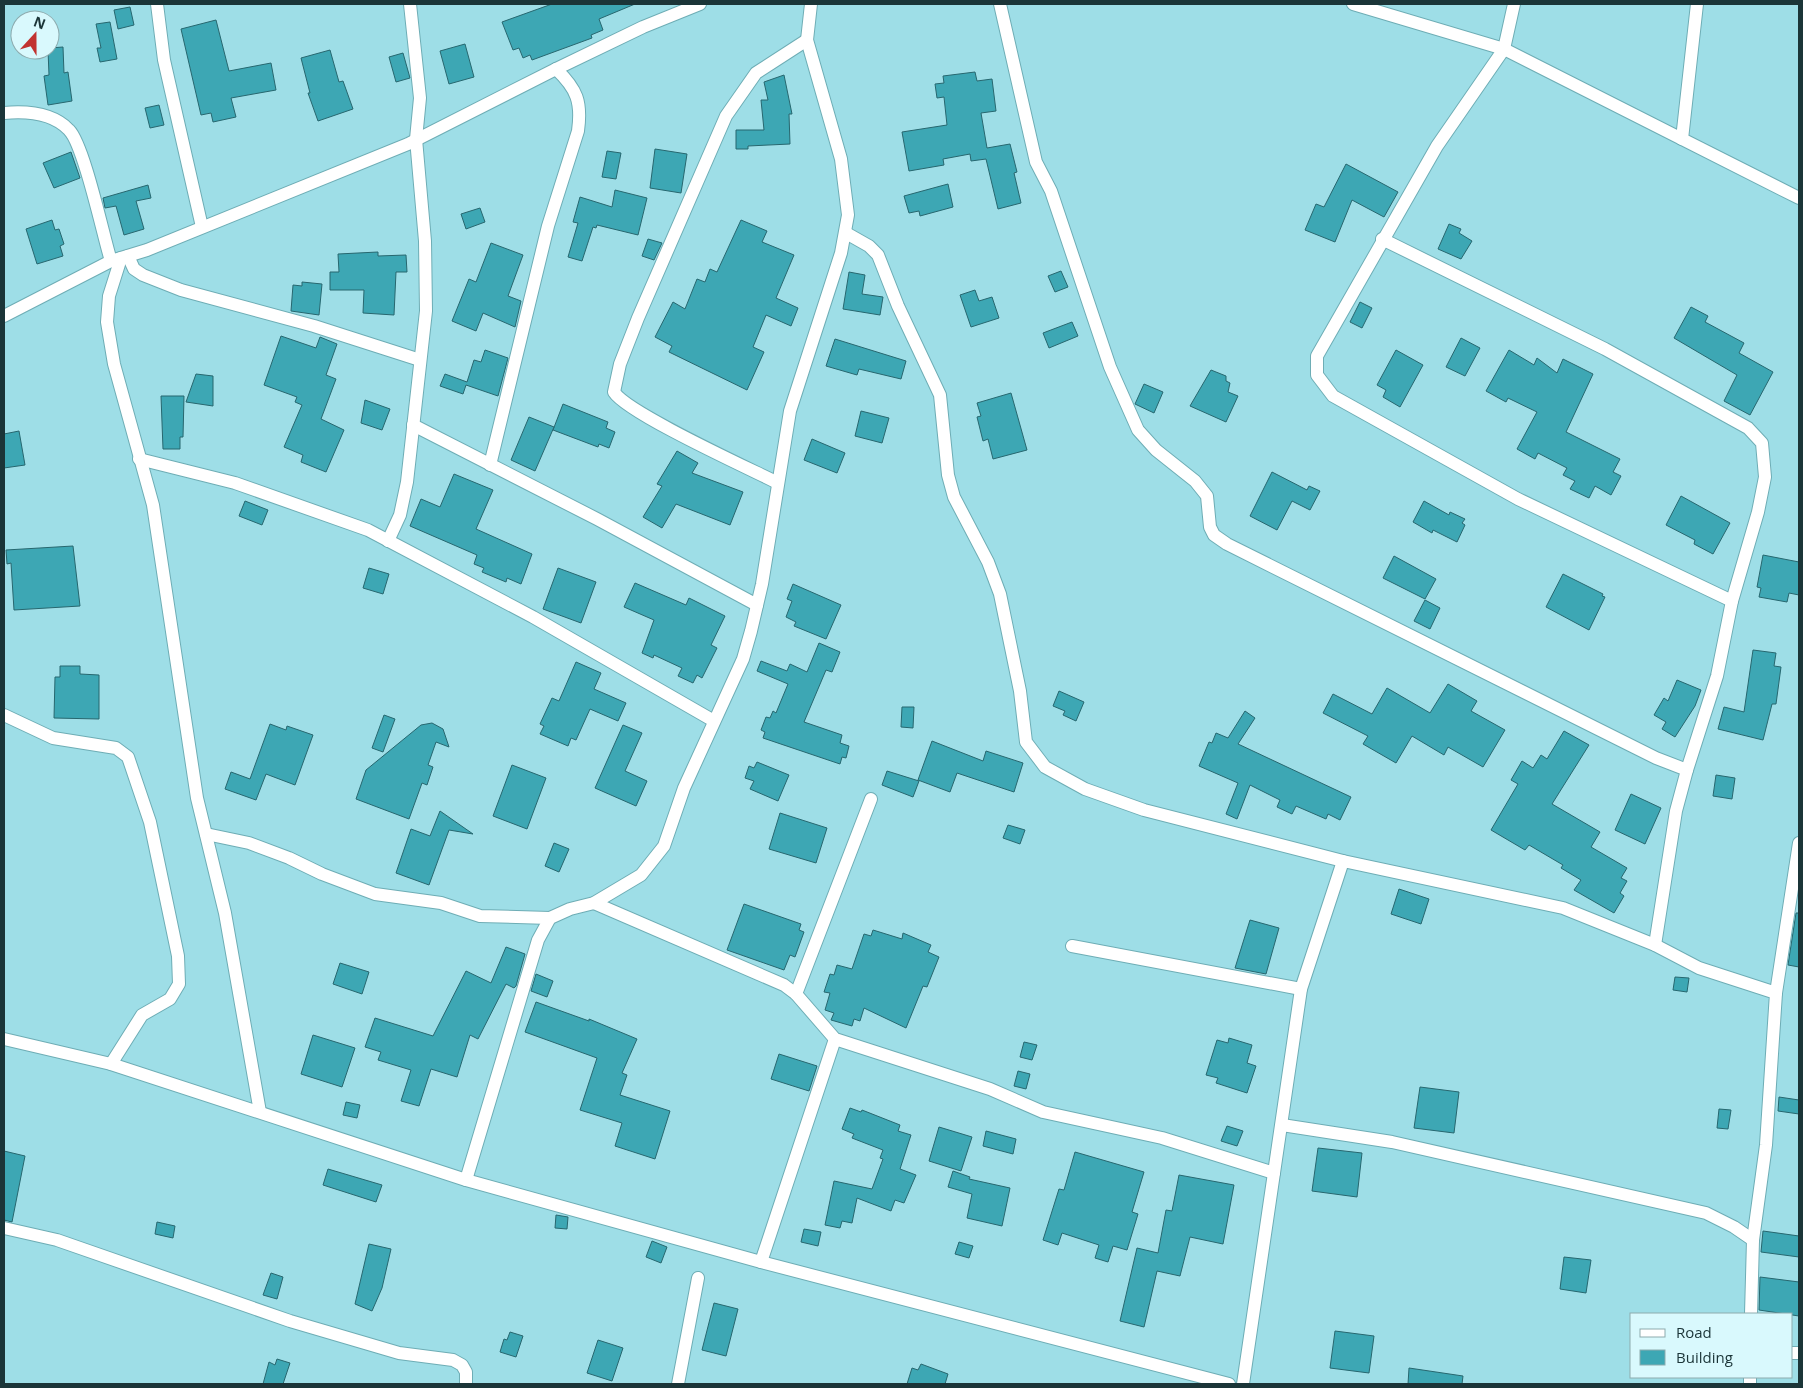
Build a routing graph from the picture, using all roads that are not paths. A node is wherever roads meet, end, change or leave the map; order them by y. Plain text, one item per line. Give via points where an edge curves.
1 (156, 4) edge
2 (410, 4) edge
3 (700, 4) edge
4 (811, 4) edge
5 (1000, 4) edge
6 (1353, 4) edge
7 (1514, 4) edge
8 (1697, 4) edge
9 (808, 40) junction
10 (1504, 49) junction
11 (556, 69) junction
12 (4, 113) edge
13 (416, 139) junction
14 (1682, 139) junction
15 (1799, 198) edge
16 (202, 227) junction
17 (846, 233) junction
18 (1382, 239) junction
19 (120, 259) junction
20 (4, 316) edge
21 (420, 360) junction
22 (413, 425) junction
23 (139, 459) junction
24 (490, 464) junction
25 (778, 483) junction
26 (388, 541) junction
27 (1732, 601) junction
28 (757, 605) junction
29 (4, 715) edge
30 (714, 721) junction
31 (1687, 770) junction
32 (871, 799) dead end
33 (206, 834) junction
34 (1799, 843) edge
35 (1343, 861) junction
36 (594, 902) junction
37 (550, 918) junction
38 (1655, 945) junction
39 (1072, 946) dead end
40 (1301, 989) junction
41 (1776, 993) junction
42 (796, 994) junction
43 (4, 1039) edge
44 (834, 1039) junction
45 (111, 1064) junction
46 (260, 1112) junction
47 (1282, 1125) junction
48 (1274, 1173) junction
49 (466, 1180) junction
50 (4, 1228) edge
51 (1753, 1240) junction
52 (761, 1262) junction
53 (698, 1278) dead end
54 (1751, 1313) edge
55 (466, 1384) edge
56 (678, 1384) edge
57 (1229, 1384) edge
58 (1243, 1384) edge

1 - 16 street via 164,60
2 - 13 street via 420,98
3 - 11 street
4 - 9 street
5 - 31 street via 1036,162 1051,191 1110,366 1138,430 1156,450 1195,480 1207,496 1210,527 1214,535 1304,584 1656,758
6 - 10 street
7 - 10 street
8 - 14 street
9 - 17 street via 840,159 848,215
9 - 25 street via 756,73 726,116 638,318 620,364 614,392 619,399 643,414
10 - 14 street
10 - 18 street via 1437,146
11 - 13 street
11 - 24 street via 575,91 580,116 578,130 548,226
12 - 19 street via 26,111 49,117 69,130 81,152
13 - 16 street
13 - 21 street via 425,241 426,311
14 - 15 street
16 - 19 street
17 - 25 street via 795,395
17 - 35 street via 878,255 940,395 948,475 954,498 988,562 1000,594 1020,691 1026,742 1045,767 1085,789 1144,810
18 - 27 street via 1605,349 1748,428 1762,443 1765,477
18 - 27 street via 1317,356 1317,375 1333,396 1518,499
19 - 20 street
19 - 21 street via 143,275 181,290 314,326
19 - 23 street via 109,296 107,322 114,364
21 - 22 street
22 - 24 street
22 - 26 street via 400,516
23 - 26 street via 235,483 368,530
23 - 33 street via 152,505 197,798
24 - 28 street
25 - 28 street
26 - 30 street via 533,617
27 - 31 street via 1717,676
28 - 30 street via 742,659
29 - 45 street via 53,738 116,748 128,757 150,822 178,956 180,984 170,999 142,1015
30 - 36 street via 684,788 664,846 641,876
31 - 38 street via 1676,811
32 - 42 street
33 - 37 street via 249,843 375,894 441,903 480,916
33 - 46 street via 225,913
34 - 41 street
35 - 38 street via 1563,908
35 - 40 street
36 - 37 street
36 - 42 street via 784,984
37 - 49 street via 538,940
38 - 41 street via 1699,968
39 - 40 street
40 - 47 street
41 - 51 street via 1766,1144
42 - 44 street
43 - 45 street
44 - 48 street via 990,1090 1043,1112 1162,1138
44 - 52 street
45 - 46 street
46 - 49 street
47 - 48 street
47 - 51 street via 1392,1142 1706,1213
48 - 58 street
49 - 52 street
50 - 55 street via 58,1240 290,1321 399,1352 453,1360 466,1372
51 - 54 street
52 - 57 street
53 - 56 street

